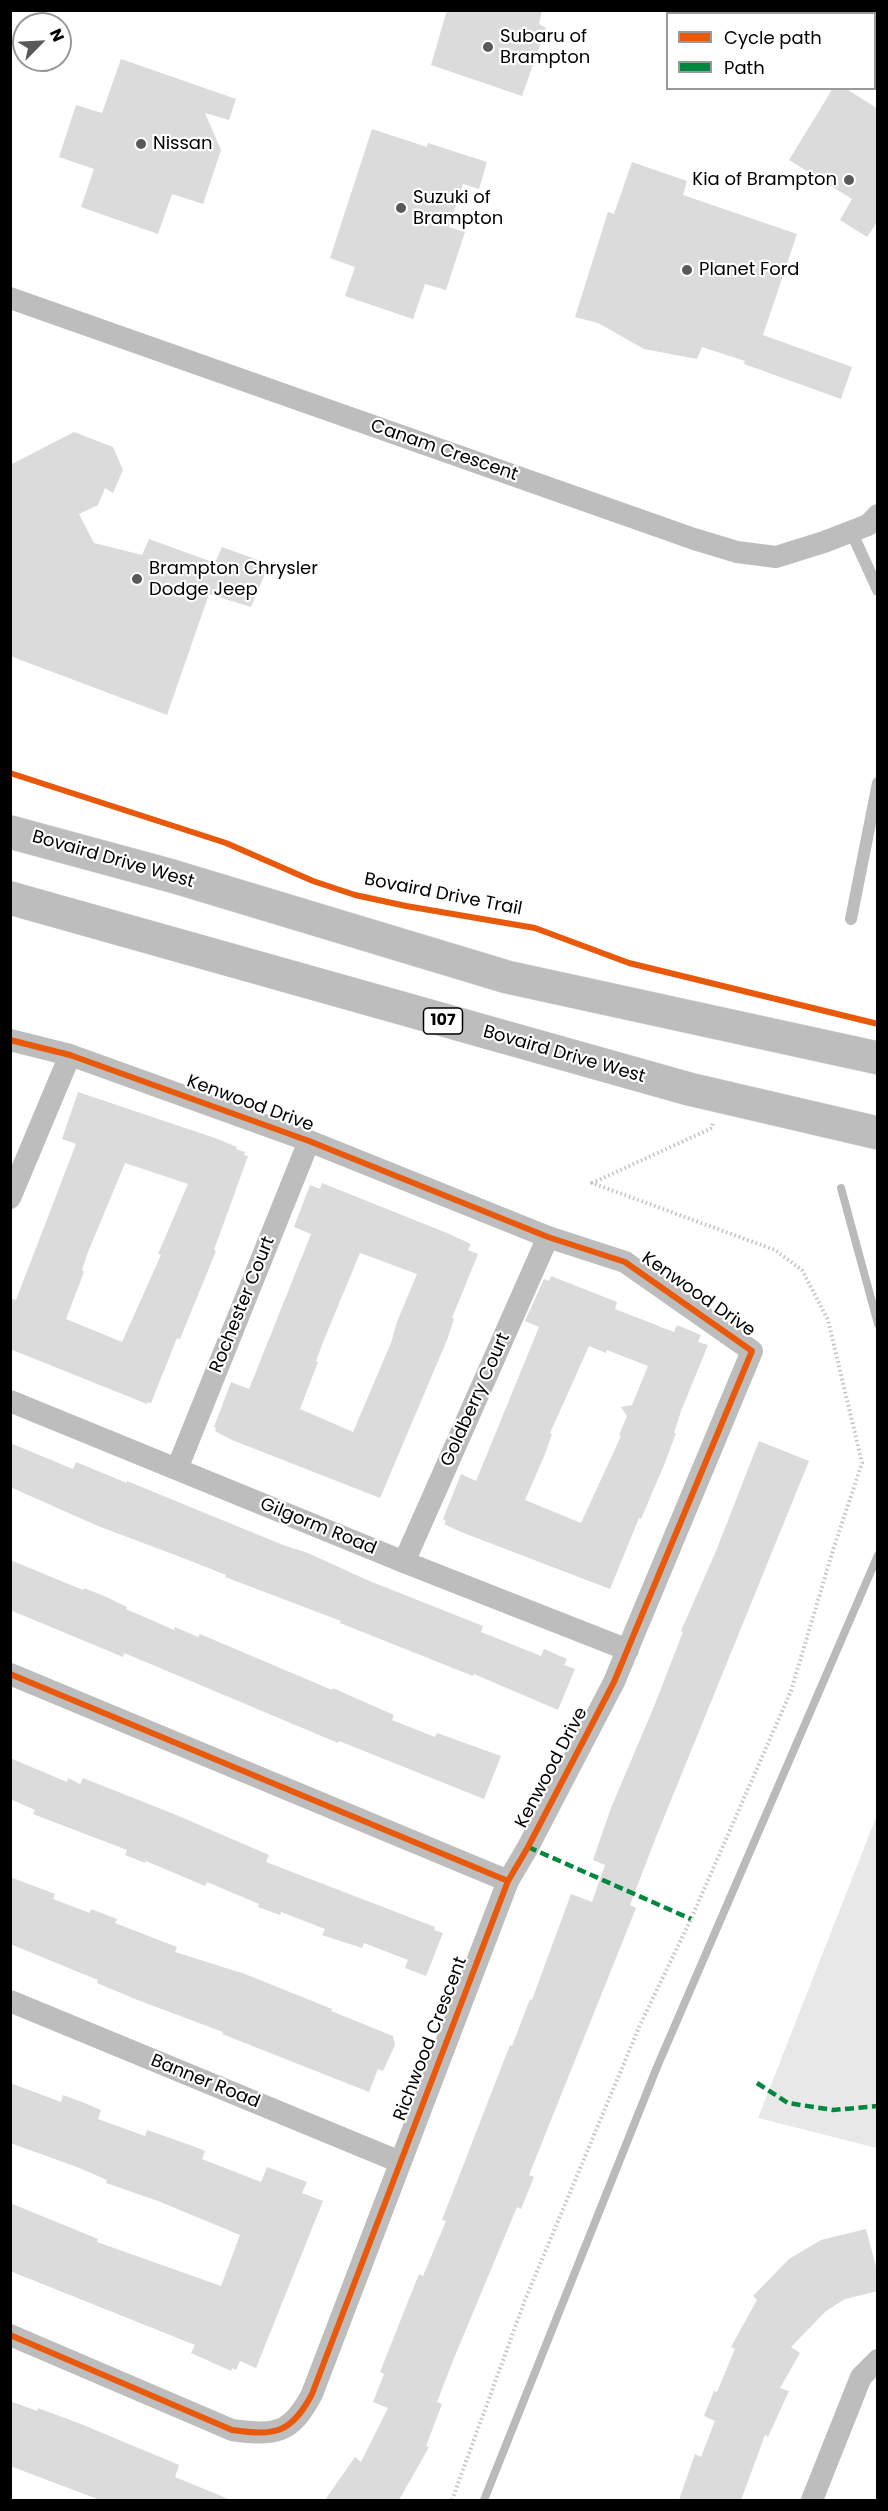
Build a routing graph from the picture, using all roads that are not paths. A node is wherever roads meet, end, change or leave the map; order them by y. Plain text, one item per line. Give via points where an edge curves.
1 (10, 298) edge
2 (878, 515) edge
3 (851, 531) junction
4 (878, 590) edge
5 (878, 783) edge
6 (10, 832) edge
7 (10, 898) edge
8 (851, 919) dead end
9 (10, 1040) edge
10 (70, 1055) junction
11 (878, 1058) edge
12 (878, 1133) edge
13 (309, 1141) junction
14 (10, 1198) edge
15 (548, 1237) junction
16 (10, 1401) edge
17 (177, 1469) junction
18 (404, 1562) junction
19 (628, 1650) junction
20 (10, 1674) edge
21 (508, 1881) junction
22 (10, 2001) edge
23 (400, 2162) junction
24 (10, 2335) edge
25 (878, 2360) edge
26 (812, 2500) edge

1 - 3 street, Canam Crescent via 737,552 776,557
2 - 3 street, Canam Crescent via 868,525
3 - 4 lane
5 - 8 lane
6 - 11 main road, Bovaird Drive West via 172,876 507,977
7 - 12 main road, Bovaird Drive West / 107 via 718,1097
9 - 10 street, Kenwood Drive
10 - 13 street, Kenwood Drive
10 - 14 street
13 - 15 street, Kenwood Drive
13 - 17 street, Rochester Court
15 - 18 street, Goldberry Court
15 - 19 street, Kenwood Drive via 626,1262 752,1351
16 - 17 street, Gilgorm Road
17 - 18 street, Gilgorm Road
18 - 19 street, Gilgorm Road
19 - 21 street, Kenwood Drive
20 - 21 street
21 - 23 street, Richwood Crescent
22 - 23 street, Banner Road
23 - 24 street, Richwood Crescent via 312,2394 301,2415 281,2431 256,2434 232,2430
25 - 26 street via 861,2377

